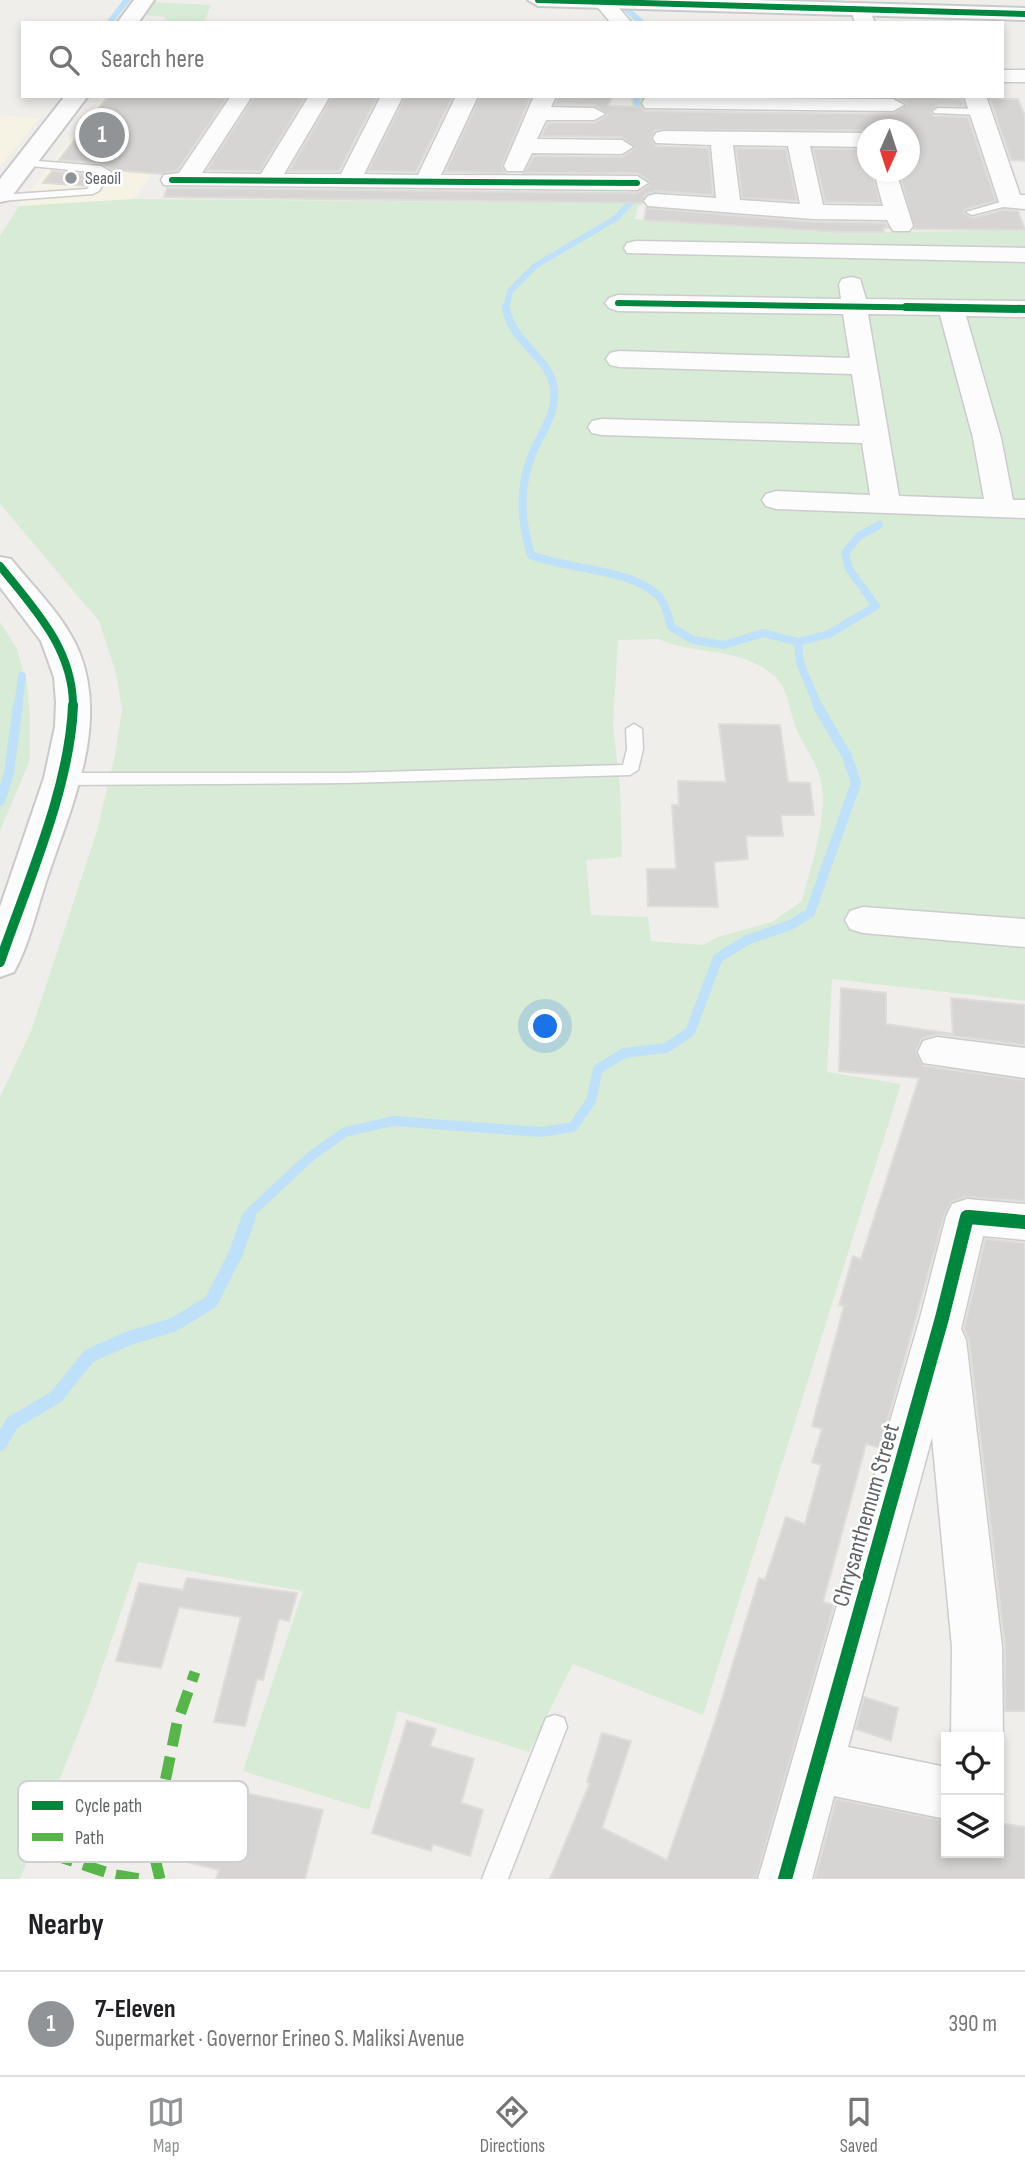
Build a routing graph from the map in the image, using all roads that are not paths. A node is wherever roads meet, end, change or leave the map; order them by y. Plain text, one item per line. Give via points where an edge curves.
1 (144, 0) edge
2 (538, 0) edge
3 (605, 4) junction
4 (939, 6) edge
5 (1025, 14) edge
6 (870, 16) edge
7 (128, 21) edge
8 (620, 21) edge
9 (1004, 76) edge
10 (1025, 76) edge
11 (75, 98) edge
12 (240, 98) edge
13 (319, 98) edge
14 (391, 98) edge
15 (466, 98) edge
16 (699, 100) edge
17 (892, 100) edge
18 (653, 103) dead end
19 (977, 104) edge
20 (541, 105) edge
21 (938, 111) dead end
22 (594, 114) dead end
23 (897, 119) edge
24 (664, 138) dead end
25 (721, 139) junction
26 (798, 140) junction
27 (857, 141) edge
28 (524, 146) junction
29 (622, 147) dead end
30 (25, 163) junction
31 (270, 180) junction
32 (349, 181) junction
33 (426, 181) junction
34 (509, 182) junction
35 (888, 182) edge
36 (637, 183) dead end
37 (58, 185) dead end
38 (50, 195) junction
39 (0, 196) edge
40 (656, 201) dead end
41 (1018, 202) edge
42 (729, 207) junction
43 (813, 212) junction
44 (972, 212) dead end
45 (636, 248) dead end
46 (846, 254) junction
47 (1025, 255) edge
48 (618, 303) dead end
49 (855, 308) junction
50 (951, 308) junction
51 (1025, 309) edge
52 (619, 359) dead end
53 (864, 366) junction
54 (602, 427) dead end
55 (875, 435) junction
56 (776, 500) dead end
57 (886, 504) junction
58 (1012, 509) edge
59 (0, 566) edge
60 (634, 729) dead end
61 (61, 779) junction
62 (863, 920) dead end
63 (1025, 933) edge
64 (0, 962) edge
65 (937, 1052) dead end
66 (1025, 1063) edge
67 (1025, 1222) edge
68 (942, 1318) junction
69 (555, 1727) dead end
70 (977, 1732) edge
71 (817, 1767) junction
72 (941, 1792) edge
73 (495, 1879) edge
74 (785, 1879) edge

1 - 7 main road
2 - 3 main road
3 - 6 main road
3 - 8 street
4 - 5 main road
4 - 6 main road
9 - 10 street
11 - 30 main road
12 - 31 street via 179,180
13 - 31 street
14 - 32 street
15 - 33 street
16 - 17 street
16 - 18 street
17 - 23 street
19 - 21 lane
19 - 41 street
20 - 22 street
20 - 28 street
24 - 25 street
25 - 26 street
25 - 42 street
26 - 27 street
26 - 43 street
28 - 29 street
28 - 34 street
30 - 38 lane via 106,172 89,192
30 - 39 main road
31 - 32 street
32 - 33 street
33 - 34 street
34 - 36 street
35 - 43 street via 899,219
37 - 38 lane
38 - 39 lane
40 - 42 street
41 - 44 lane
42 - 43 street
45 - 46 street
46 - 47 street
46 - 49 street
48 - 49 street
49 - 50 street
49 - 53 street
50 - 51 street
50 - 58 street
52 - 53 street
53 - 55 street
54 - 55 street
55 - 57 street
56 - 57 street
57 - 58 street
59 - 61 main road via 50,629 70,677 72,729
60 - 61 lane via 630,770 346,778
61 - 64 main road
62 - 63 street
65 - 66 street
67 - 68 street, Chrysanthemum Street via 967,1217
68 - 70 street via 977,1647
68 - 71 street, Chrysanthemum Street
69 - 73 lane
71 - 72 street
71 - 74 street, Chrysanthemum Street

